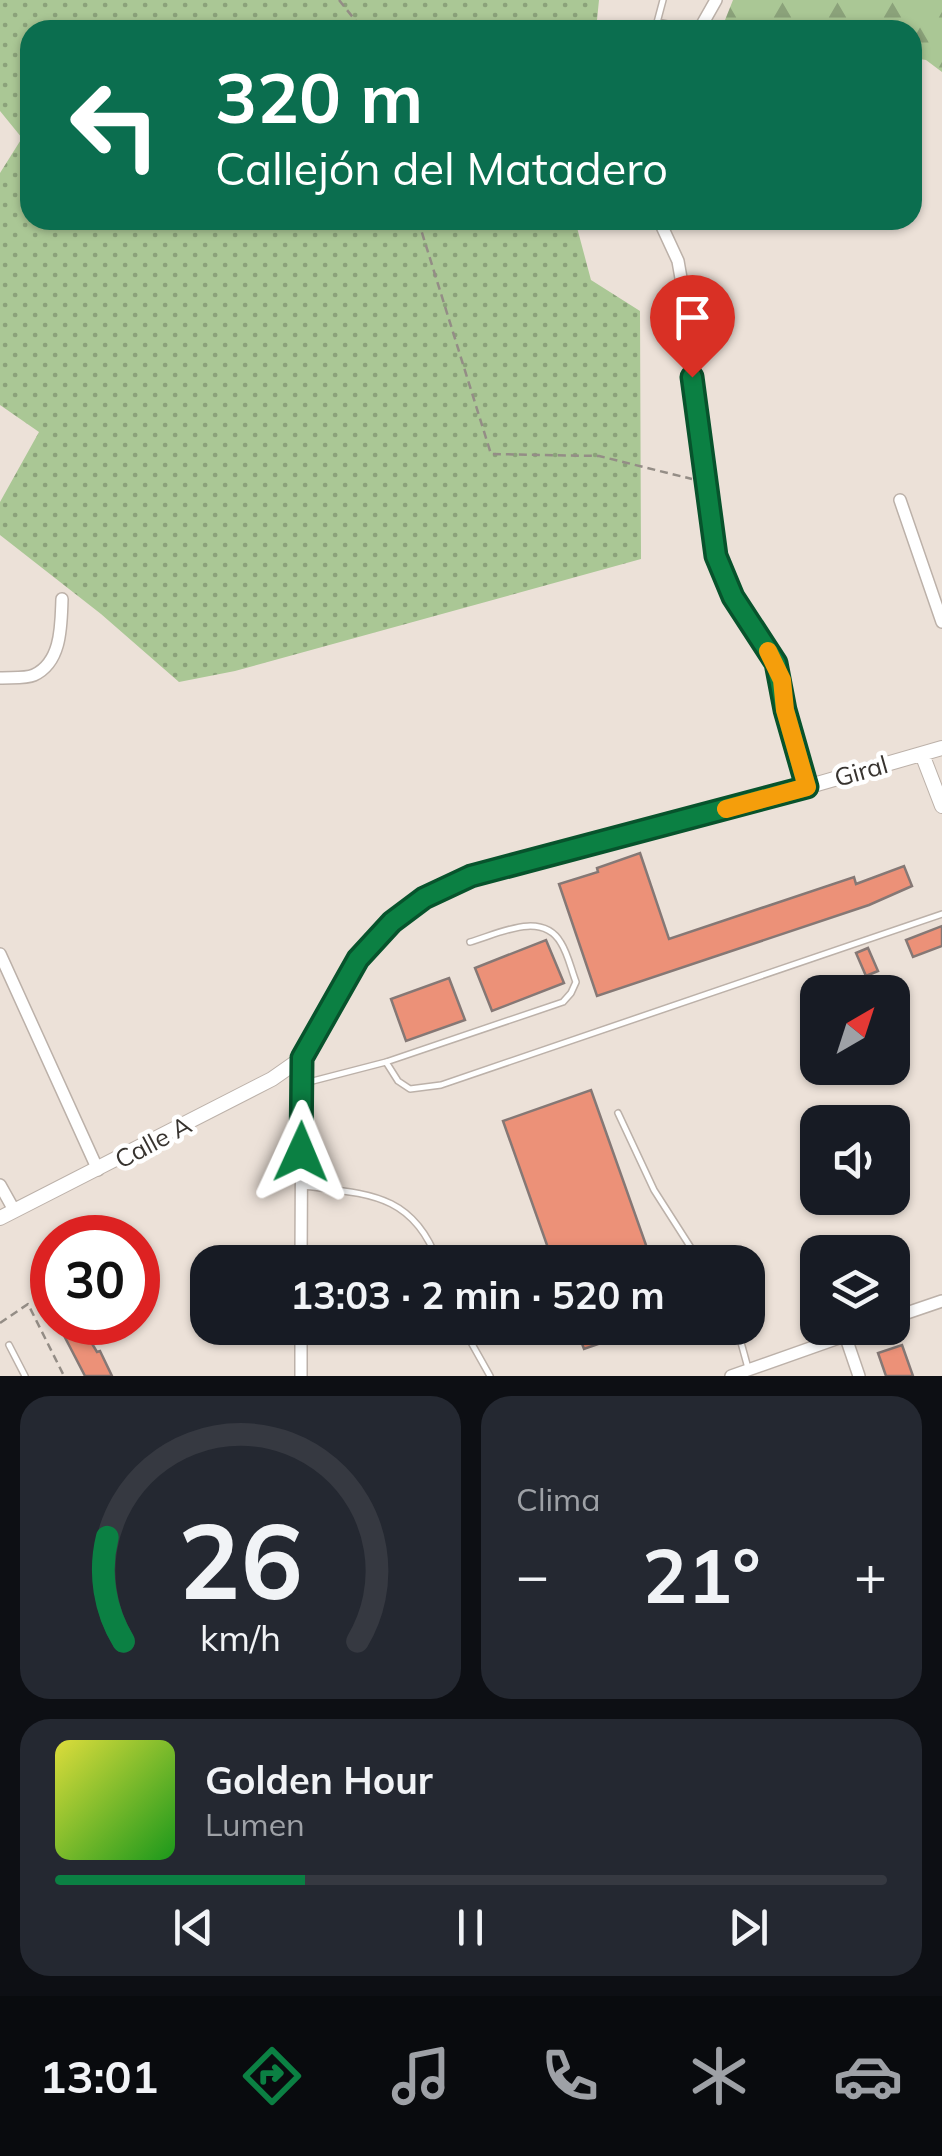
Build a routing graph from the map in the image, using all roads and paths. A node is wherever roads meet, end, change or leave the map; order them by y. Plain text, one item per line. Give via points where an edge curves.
1 (338, 0) edge
2 (354, 20) edge
3 (421, 230) edge
4 (664, 230) edge
5 (704, 482) junction
6 (900, 500) dead end
7 (62, 600) dead end
8 (942, 622) edge
9 (0, 678) edge
10 (942, 748) edge
11 (922, 754) junction
12 (807, 787) junction
13 (942, 806) edge
14 (942, 914) edge
15 (470, 942) dead end
16 (0, 954) edge
17 (302, 1058) junction
18 (386, 1062) junction
19 (302, 1083) junction
20 (618, 1113) dead end
21 (98, 1170) junction
22 (0, 1185) edge
23 (301, 1186) junction
24 (14, 1210) junction
25 (0, 1218) edge
26 (301, 1245) edge
27 (431, 1245) edge
28 (689, 1245) edge
29 (942, 1300) edge
30 (910, 1312) edge
31 (0, 1323) edge
32 (9, 1345) dead end
33 (301, 1345) edge
34 (473, 1345) edge
35 (741, 1345) edge
36 (817, 1345) edge
37 (848, 1345) edge
38 (748, 1370) junction
39 (25, 1376) edge
40 (64, 1376) edge
41 (302, 1376) edge
42 (490, 1376) edge
43 (731, 1376) edge
44 (859, 1376) edge

1 - 2 path
3 - 5 path via 491,454 599,456
4 - 5 street via 685,301
5 - 12 street via 716,556 733,597 776,663
6 - 8 street
7 - 9 street via 61,633 47,665 32,676
10 - 11 street, Giral
11 - 12 street, Giral
11 - 13 street
12 - 17 street, Giral via 471,876 424,898 358,959
14 - 18 lane via 442,1085 410,1090
15 - 18 lane via 543,926 560,940 576,982 571,994
16 - 21 street
17 - 19 street, Giral
17 - 21 street, Calle A
18 - 19 lane
19 - 23 street, Giral
20 - 28 lane
21 - 24 street, Calle A
22 - 24 street
23 - 26 street, Giral
23 - 27 lane via 378,1196 405,1212
24 - 25 street, Calle A
29 - 30 street
31 - 40 path via 28,1304
32 - 39 lane
33 - 41 street
34 - 42 lane
35 - 38 lane
36 - 38 street
37 - 44 street
38 - 43 street

